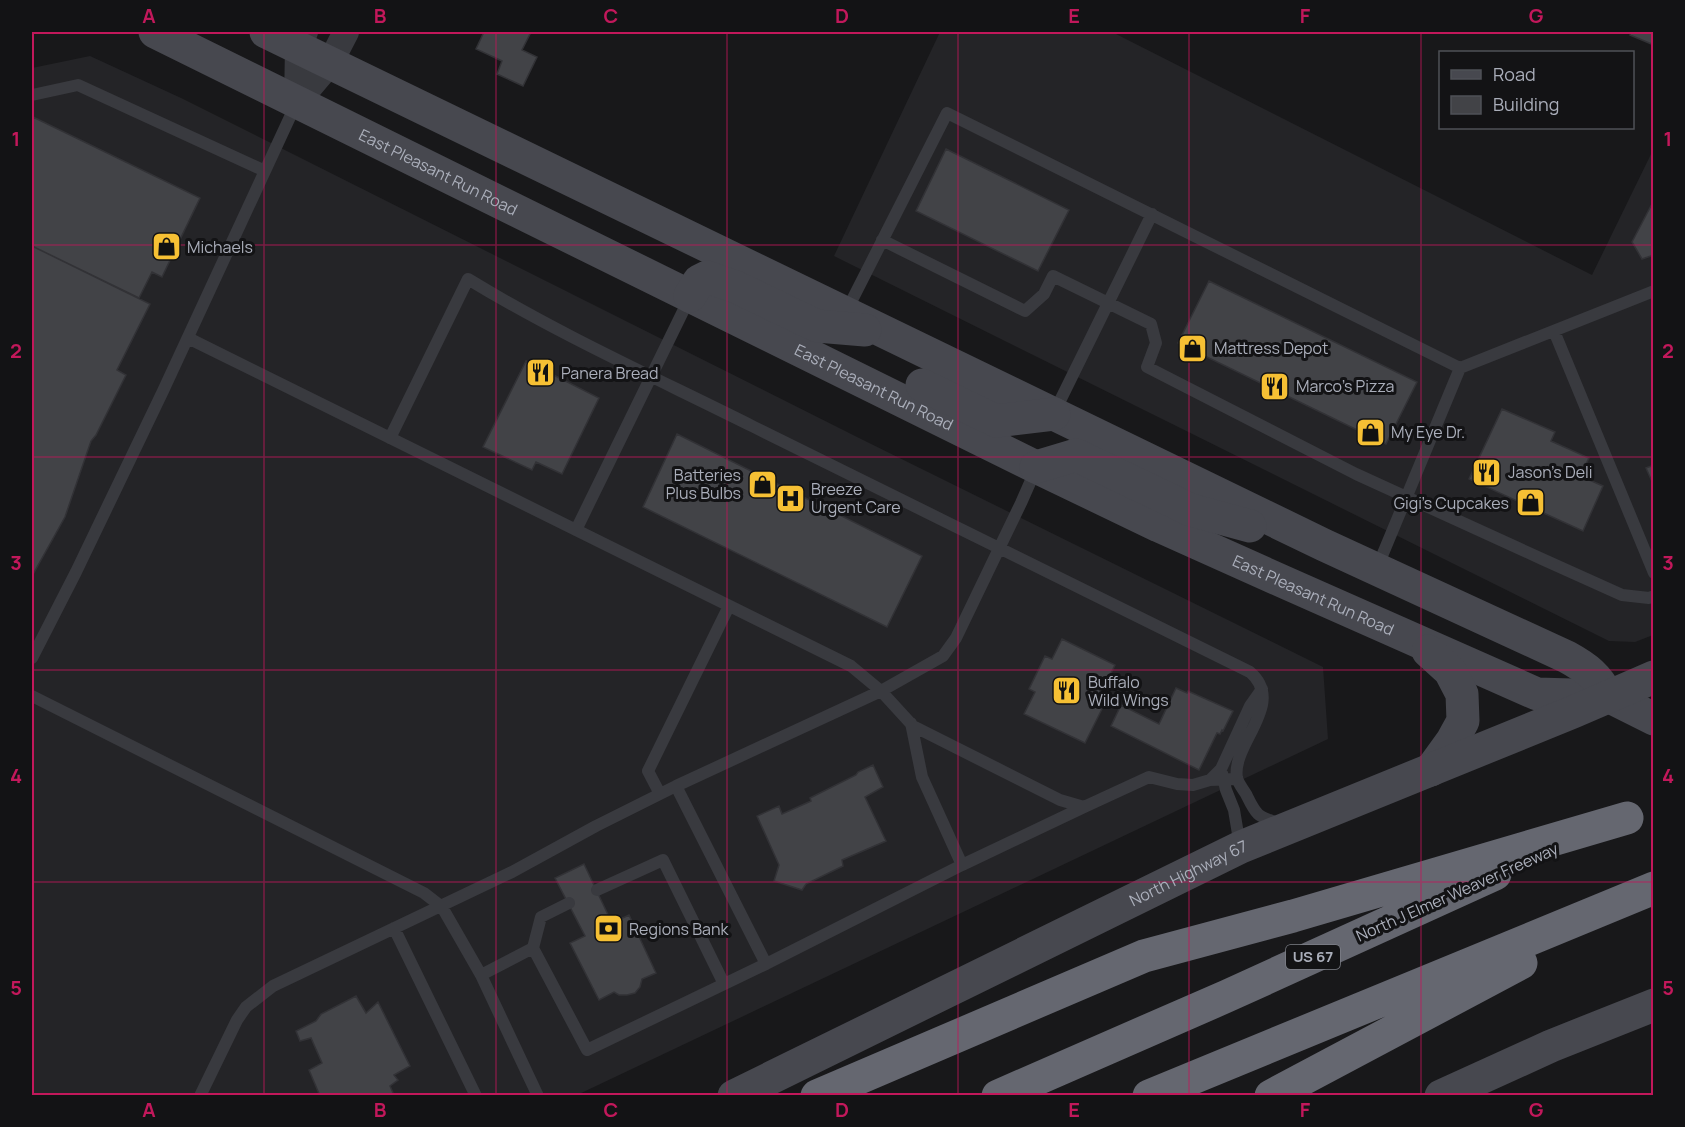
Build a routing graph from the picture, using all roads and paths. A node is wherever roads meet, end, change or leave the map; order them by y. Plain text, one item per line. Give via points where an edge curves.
1 (155, 32) edge
2 (266, 32) edge
3 (346, 32) edge
4 (301, 39) edge
5 (330, 63) junction
6 (32, 96) edge
7 (297, 102) junction
8 (265, 171) junction
9 (1152, 214) junction
10 (882, 240) junction
11 (1653, 291) edge
12 (690, 296) junction
13 (1108, 303) junction
14 (845, 313) junction
15 (1554, 331) junction
16 (884, 332) junction
17 (188, 338) junction
18 (783, 342) junction
19 (1460, 369) junction
20 (651, 376) junction
21 (1054, 414) junction
22 (390, 438) junction
23 (1036, 467) junction
24 (1407, 497) junction
25 (576, 530) junction
26 (1324, 545) junction
27 (1000, 547) junction
28 (1376, 569) junction
29 (1653, 573) edge
30 (1653, 596) edge
31 (729, 606) junction
32 (1418, 641) junction
33 (32, 658) edge
34 (1653, 677) edge
35 (1263, 688) junction
36 (880, 691) junction
37 (32, 696) edge
38 (1608, 696) junction
39 (1649, 717) edge
40 (911, 723) junction
41 (1431, 770) junction
42 (1223, 774) junction
43 (1237, 779) junction
44 (676, 786) junction
45 (660, 794) junction
46 (1084, 807) junction
47 (1640, 812) edge
48 (1290, 827) junction
49 (1241, 847) junction
50 (962, 865) junction
51 (1653, 888) edge
52 (597, 891) dead end
53 (1653, 894) edge
54 (568, 903) dead end
55 (442, 907) junction
56 (394, 928) junction
57 (533, 948) junction
58 (766, 964) junction
59 (480, 975) junction
60 (724, 984) junction
61 (1652, 1009) edge
62 (734, 1094) edge
63 (200, 1095) edge
64 (476, 1095) edge
65 (538, 1095) edge
66 (817, 1095) edge
67 (998, 1095) edge
68 (1149, 1095) edge
69 (1271, 1095) edge
70 (1444, 1095) edge

1 - 7 main road, East Pleasant Run Road
2 - 4 main road, East Pleasant Run Road
3 - 5 street
4 - 5 main road, East Pleasant Run Road
4 - 7 street
5 - 7 street
5 - 14 main road, East Pleasant Run Road
6 - 8 lane via 78,85
7 - 8 lane
7 - 12 main road, East Pleasant Run Road
8 - 17 lane
9 - 10 lane via 947,113
9 - 13 lane
9 - 19 lane
10 - 13 lane via 1025,310 1044,294 1053,276
10 - 14 lane
11 - 15 lane
12 - 16 main road via 699,281 707,278 736,287 817,326
12 - 18 main road, East Pleasant Run Road
12 - 20 lane
13 - 21 lane
13 - 24 lane via 1151,324 1156,343 1147,367
14 - 16 main road, East Pleasant Run Road
15 - 19 lane
15 - 29 lane
16 - 21 main road, East Pleasant Run Road
17 - 22 lane
17 - 33 lane
18 - 21 main road via 916,382 996,421
18 - 23 main road, East Pleasant Run Road
19 - 24 lane
20 - 22 lane via 514,307 468,279
20 - 25 lane
20 - 27 lane
21 - 26 main road, East Pleasant Run Road
22 - 25 lane
23 - 26 main road via 1076,455 1191,510
23 - 27 lane
23 - 32 main road, East Pleasant Run Road
24 - 28 lane
24 - 30 lane via 1622,595
25 - 31 lane
26 - 28 main road, East Pleasant Run Road
27 - 35 lane via 1251,672
27 - 36 lane via 943,657
28 - 38 main road, East Pleasant Run Road via 1585,666 1600,680
31 - 36 lane via 850,666
31 - 45 lane via 648,771
32 - 38 main road, East Pleasant Run Road via 1537,694
32 - 41 main road via 1450,671 1462,694 1462,721
34 - 38 main road, North Highway 67
35 - 42 lane via 1250,706
35 - 43 lane via 1261,710 1238,761
36 - 40 lane
36 - 44 lane
37 - 55 lane via 424,893
38 - 39 main road, East Pleasant Run Road
38 - 41 main road, North Highway 67
40 - 46 lane via 1060,800
40 - 50 lane via 922,777
41 - 48 main road, North Highway 67
42 - 43 lane
42 - 46 lane via 1193,785 1149,777
42 - 49 lane
43 - 48 lane via 1258,815
44 - 45 lane
44 - 58 lane
45 - 55 lane
46 - 50 lane
47 - 66 highway via 1293,916 1144,956
47 - 67 highway, North J Elmer Weaver Freeway / US 67
48 - 49 main road, North Highway 67
49 - 62 main road, North Highway 67
50 - 58 lane
51 - 68 highway
52 - 60 lane via 663,860
53 - 69 highway
54 - 57 lane via 541,917
55 - 56 lane
55 - 59 lane
56 - 63 lane via 273,986 251,1002 237,1020
56 - 64 lane
57 - 59 lane
57 - 60 lane via 587,1050
58 - 60 lane
59 - 65 lane
61 - 70 main road via 1551,1046

